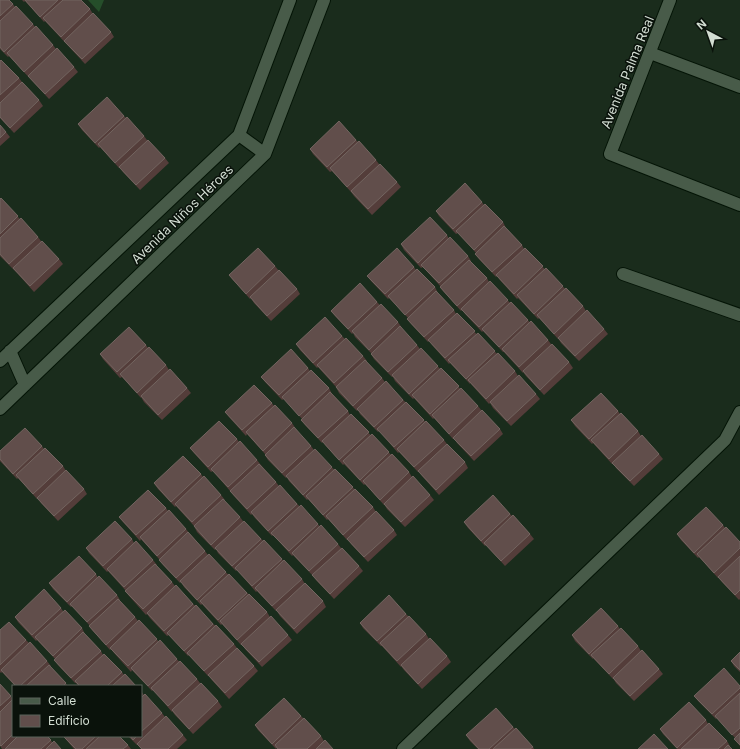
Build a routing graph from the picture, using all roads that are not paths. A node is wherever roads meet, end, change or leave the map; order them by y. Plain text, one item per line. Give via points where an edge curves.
1 (290, 0) edge
2 (324, 0) edge
3 (670, 0) edge
4 (650, 53) junction
5 (740, 87) edge
6 (239, 134) junction
7 (265, 154) junction
8 (740, 205) edge
9 (623, 274) dead end
10 (740, 315) edge
11 (10, 351) junction
12 (0, 361) edge
13 (25, 385) junction
14 (0, 409) edge
15 (740, 412) edge
16 (404, 749) edge

1 - 6 main road, Avenida Niños Héroes
2 - 7 main road, Avenida Niños Héroes
3 - 4 main road, Avenida Palma Real
4 - 5 main road
4 - 8 main road, Avenida Palma Real via 610,154
6 - 7 main road
6 - 11 main road, Avenida Niños Héroes
7 - 13 main road, Avenida Niños Héroes
9 - 10 main road
11 - 12 main road, Avenida Niños Héroes
11 - 13 main road
13 - 14 main road, Avenida Niños Héroes
15 - 16 main road via 725,440

